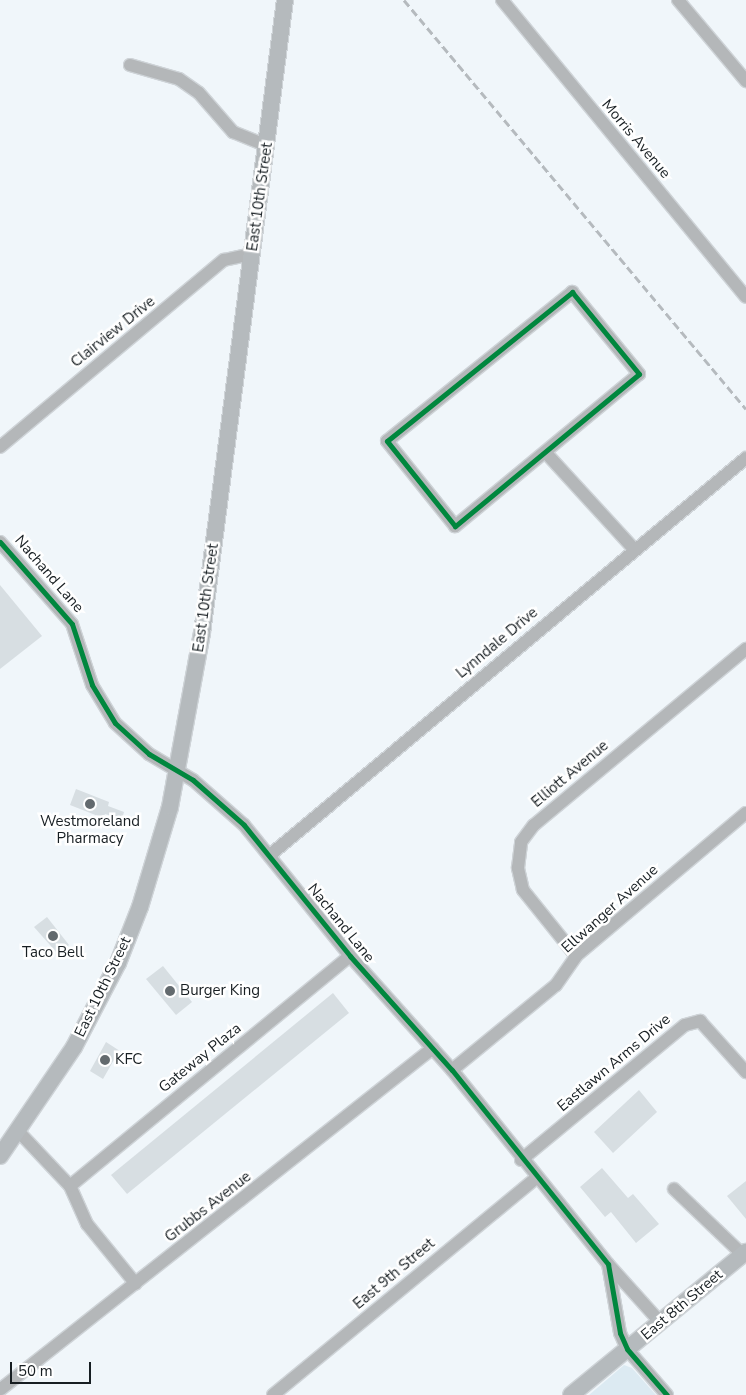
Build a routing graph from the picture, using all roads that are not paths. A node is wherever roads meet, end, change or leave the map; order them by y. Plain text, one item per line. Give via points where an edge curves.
1 (285, 0) edge
2 (502, 0) edge
3 (678, 0) edge
4 (130, 65) dead end
5 (746, 81) edge
6 (267, 146) junction
7 (252, 254) junction
8 (746, 297) edge
9 (0, 447) edge
10 (546, 453) junction
11 (746, 458) edge
12 (0, 542) edge
13 (634, 549) junction
14 (746, 649) edge
15 (179, 771) junction
16 (746, 812) edge
17 (270, 855) junction
18 (350, 956) junction
19 (576, 956) junction
20 (433, 1048) junction
21 (452, 1070) junction
22 (746, 1072) edge
23 (19, 1132) junction
24 (0, 1156) edge
25 (521, 1160) junction
26 (536, 1177) junction
27 (70, 1186) junction
28 (674, 1190) dead end
29 (744, 1254) edge
30 (608, 1264) junction
31 (136, 1284) junction
32 (660, 1322) junction
33 (627, 1349) junction
34 (2, 1391) edge
35 (273, 1395) edge
36 (571, 1395) edge
37 (667, 1395) edge

1 - 6 main road, East 10th Street
2 - 8 street, Morris Avenue
3 - 5 street
4 - 6 street via 179,79 199,93 234,132
6 - 7 main road, East 10th Street
7 - 9 street, Clairview Drive via 224,260
7 - 15 main road, East 10th Street via 202,634
10 - 10 street via 639,374 572,292 387,441 455,526
10 - 13 street
11 - 13 street, Lynndale Drive
12 - 15 street, Nachand Lane via 72,624 92,685 115,723 149,754
13 - 17 street, Lynndale Drive
14 - 19 street, Elliott Avenue via 534,825 521,842 518,868 523,890
15 - 17 street, Nachand Lane via 244,825
15 - 23 main road, East 10th Street via 140,907 118,963 74,1047
16 - 19 street, Ellwanger Avenue
17 - 18 street, Nachand Lane
18 - 20 street, Nachand Lane
18 - 27 street, Gateway Plaza
19 - 21 street, Ellwanger Avenue via 556,985
20 - 21 street, Nachand Lane
20 - 31 street, Grubbs Avenue
21 - 25 street, Nachand Lane
22 - 25 street, Eastlawn Arms Drive via 700,1021 685,1025
23 - 24 main road, East 10th Street
23 - 27 street
25 - 26 street, Nachand Lane
26 - 30 street, Nachand Lane
26 - 35 street, East 9th Street
27 - 31 street via 87,1224
28 - 29 street
29 - 32 main road, East 8th Street
30 - 32 street, Nachand Lane
30 - 33 street via 613,1310
31 - 34 street, Grubbs Avenue
32 - 33 main road, East 8th Street
33 - 36 main road, East 8th Street
33 - 37 street

